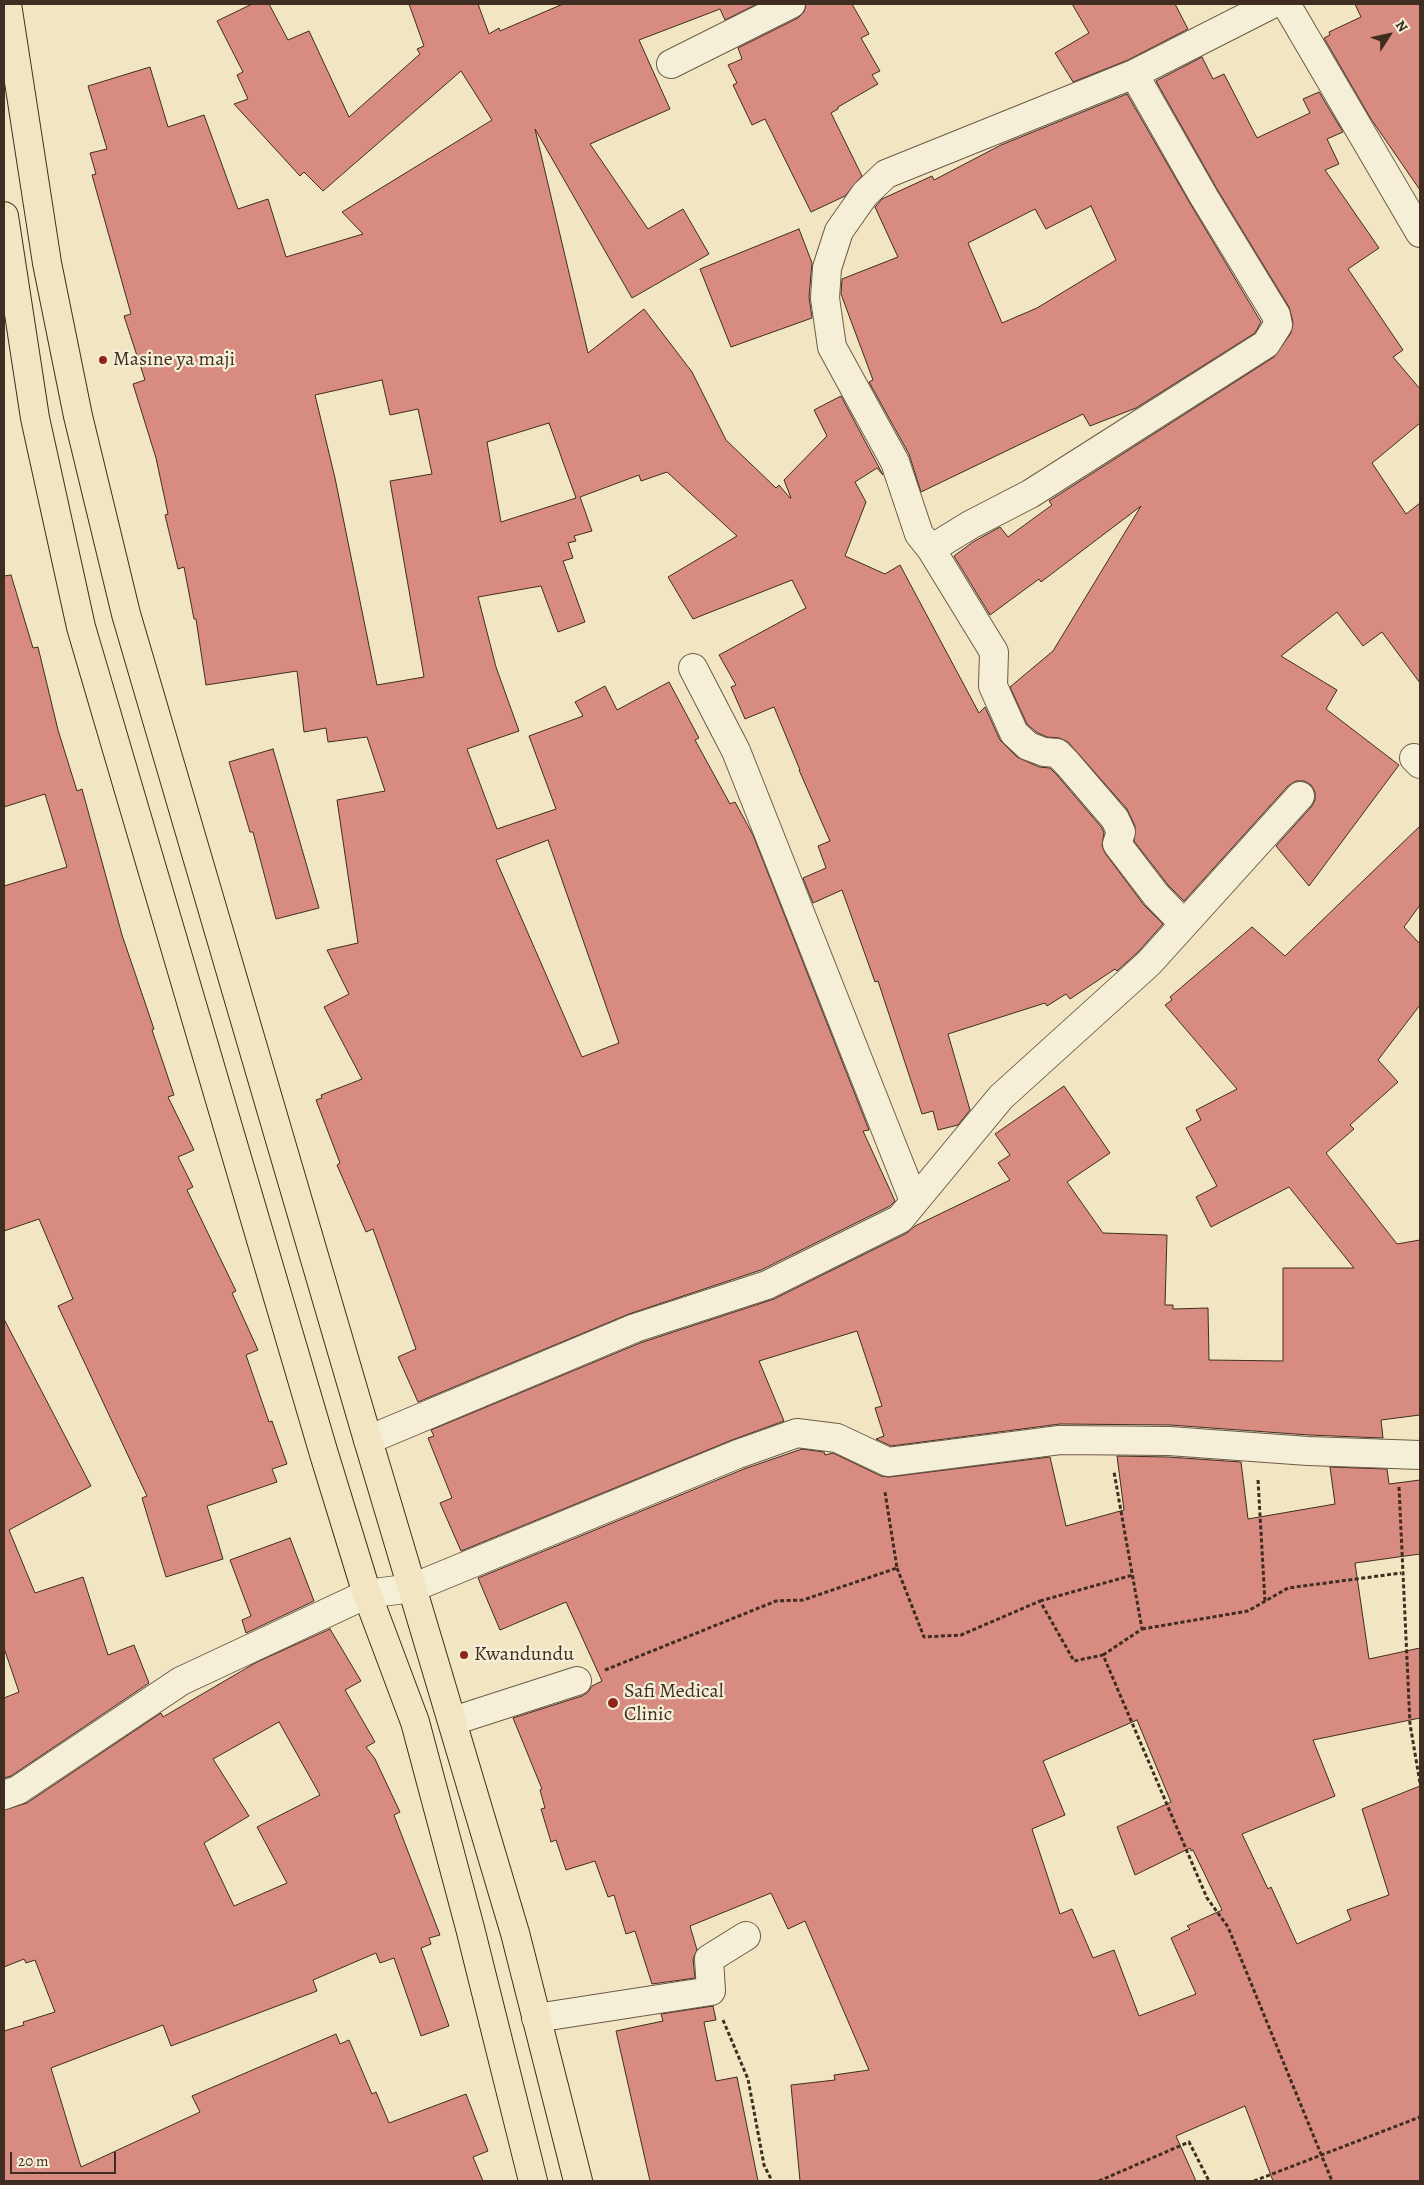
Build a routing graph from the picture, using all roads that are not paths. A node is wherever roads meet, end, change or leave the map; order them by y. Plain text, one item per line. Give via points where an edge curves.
1 (7, 4) edge
2 (790, 4) edge
3 (1272, 4) edge
4 (1286, 4) edge
5 (671, 64) dead end
6 (1134, 74) junction
7 (4, 216) edge
8 (1420, 234) edge
9 (931, 549) junction
10 (693, 668) dead end
11 (1300, 796) dead end
12 (1184, 924) junction
13 (914, 1202) junction
14 (368, 1440) junction
15 (1409, 1455) edge
16 (412, 1588) junction
17 (367, 1594) junction
18 (577, 1681) road end
19 (453, 1721) junction
20 (4, 1795) edge
21 (746, 1936) dead end
22 (536, 2018) junction
23 (533, 2181) edge
24 (578, 2181) edge

1 - 14 main road via 47,263 78,416 126,614
2 - 5 street
3 - 6 street
4 - 8 street
6 - 9 street via 886,174 864,194 839,230 827,268 825,298 832,347 895,462 919,534
6 - 9 street via 1276,315 1278,325 1266,344 1030,494
7 - 17 main road via 35,418 81,627
9 - 12 street via 994,652 993,686 1014,733 1028,746 1057,753 1067,764 1115,819 1121,832 1117,844 1156,895
10 - 13 street via 736,752
11 - 12 street
12 - 13 street via 1149,963 1001,1097
13 - 14 street via 900,1219 767,1284 635,1328
14 - 16 main road
15 - 16 street via 1168,1440 1060,1440 888,1462 837,1438 797,1433 738,1454
16 - 17 street
16 - 19 main road
17 - 20 street via 181,1681 18,1790
17 - 23 main road via 415,1722
18 - 19 street
19 - 22 main road via 515,1933
21 - 22 street via 709,1959 711,1991
22 - 24 main road

